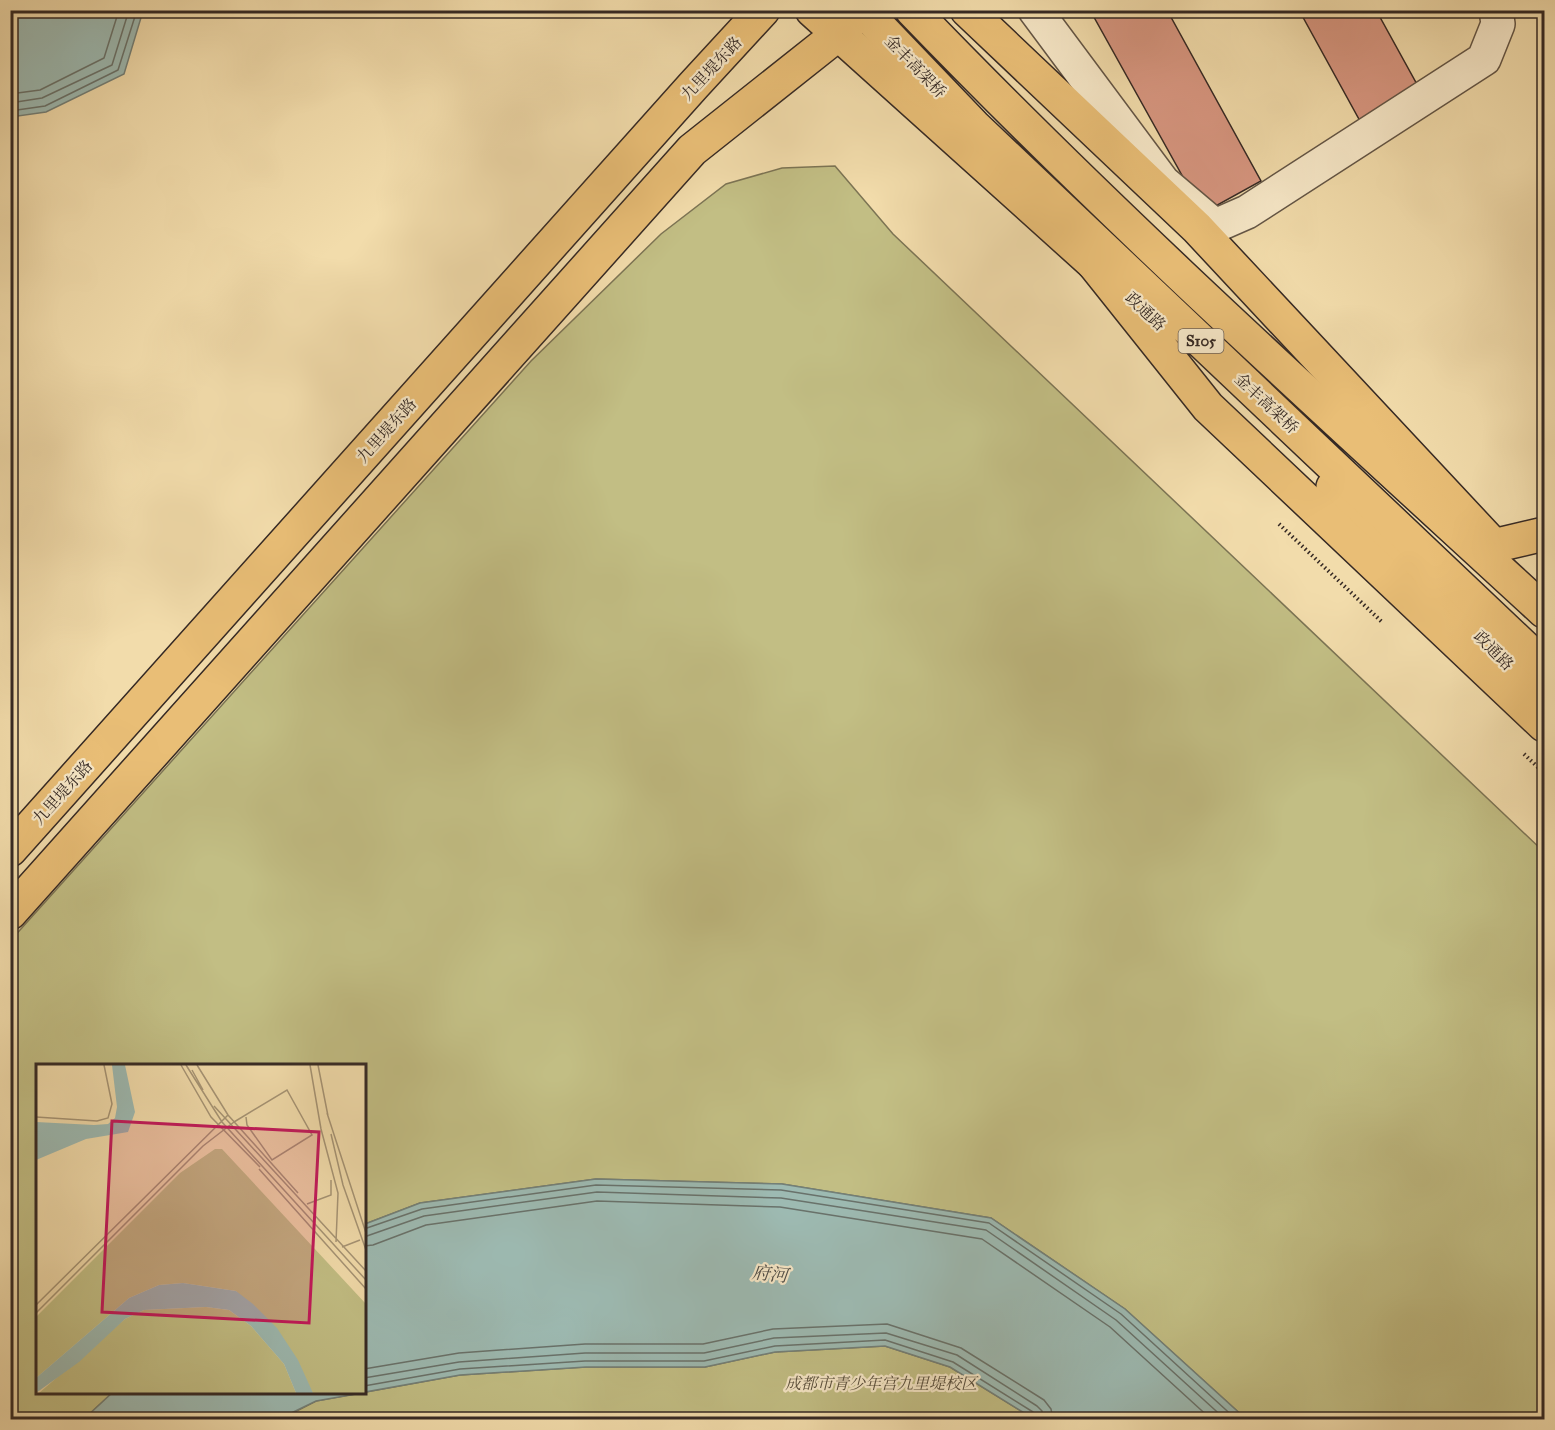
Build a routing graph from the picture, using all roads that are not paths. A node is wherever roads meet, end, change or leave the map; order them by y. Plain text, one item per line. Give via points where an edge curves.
1 (764, 10) edge
2 (812, 10) edge
3 (862, 10) edge
4 (912, 10) edge
5 (967, 10) edge
6 (1035, 10) edge
7 (1496, 10) edge
8 (837, 35) junction
9 (1090, 259) junction
10 (1545, 534) edge
11 (1493, 546) junction
12 (1545, 591) edge
13 (1545, 611) edge
14 (1545, 666) edge
15 (1545, 700) edge
16 (1545, 725) edge
17 (10, 850) edge
18 (10, 913) edge

1 - 17 main road, 九里堤东路
2 - 8 main road, 政通路 / S105
3 - 8 main road
3 - 14 main road, 金丰高架桥 / S105 via 974,126
4 - 13 main road, 金丰高架桥 / S105 via 1207,301
5 - 11 main road via 1197,228
6 - 7 street via 1163,182 1215,226 1247,212 1484,59 1498,24
8 - 9 main road, 政通路 / S105
8 - 18 main road via 692,150
9 - 15 main road, 政通路 / S105 via 1309,463
9 - 16 main road via 1208,407
10 - 11 main road
11 - 12 main road

